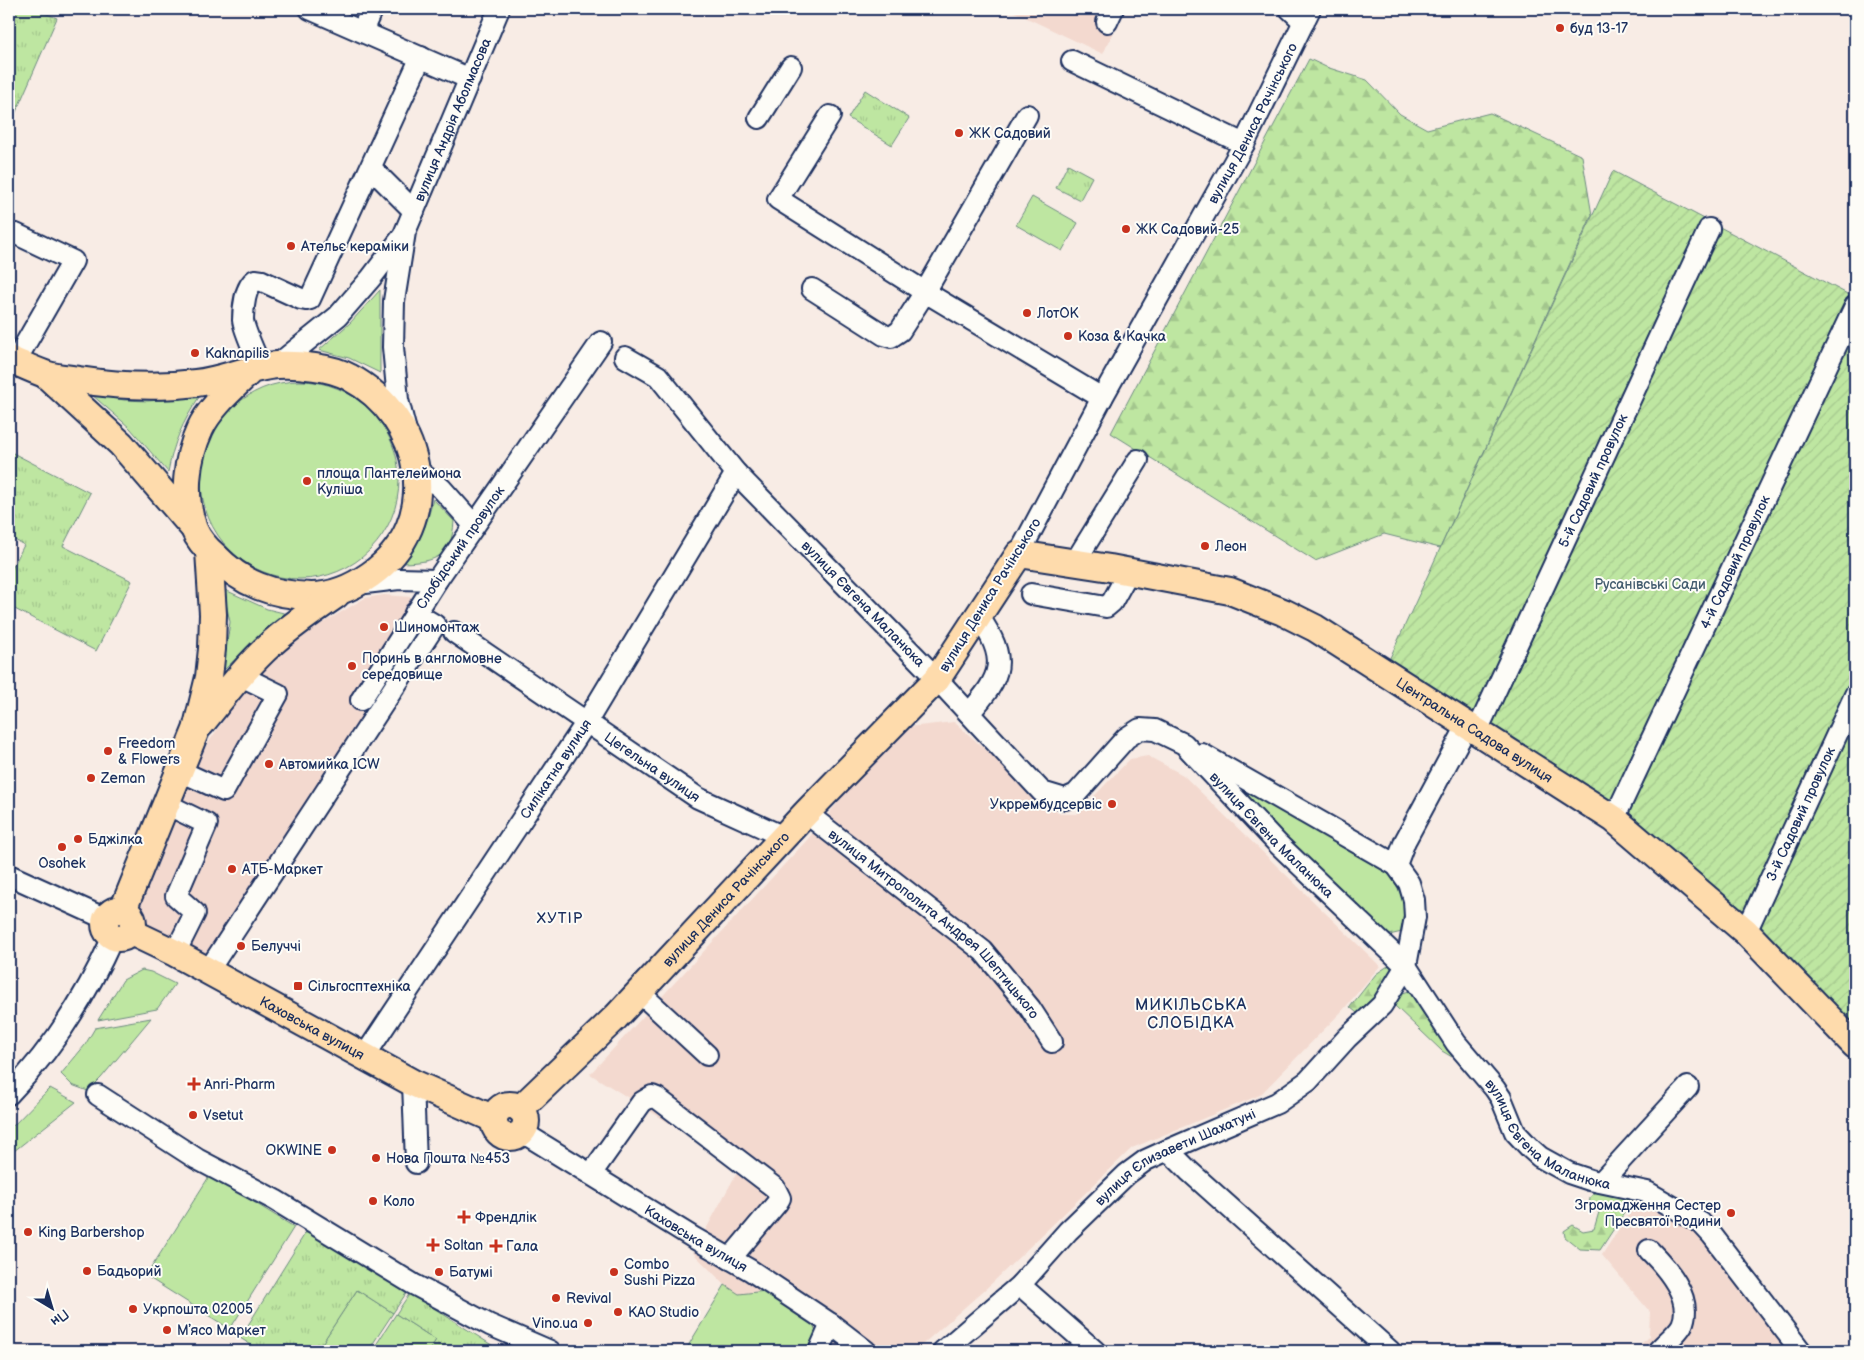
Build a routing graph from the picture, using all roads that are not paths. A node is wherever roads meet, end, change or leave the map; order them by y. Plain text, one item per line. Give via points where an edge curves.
1 (310, 9) edge
2 (372, 9) edge
3 (499, 9) edge
4 (1301, 13) edge
5 (339, 14) edge
6 (362, 31) junction
7 (422, 57) junction
8 (1072, 61) dead end
9 (791, 67) dead end
10 (470, 79) junction
11 (1026, 114) dead end
12 (830, 116) dead end
13 (759, 118) dead end
14 (1244, 144) junction
15 (371, 168) junction
16 (414, 211) junction
17 (1709, 229) dead end
18 (405, 232) junction
19 (16, 234) dead end
20 (812, 289) dead end
21 (925, 292) junction
22 (1855, 306) edge
23 (602, 342) dead end
24 (625, 357) dead end
25 (12, 360) edge
26 (263, 368) junction
27 (46, 375) junction
28 (1102, 398) junction
29 (408, 438) junction
30 (1138, 460) dead end
31 (417, 470) junction
32 (736, 473) junction
33 (474, 525) junction
34 (194, 529) junction
35 (209, 551) junction
36 (1019, 554) junction
37 (1075, 562) junction
38 (1129, 571) junction
39 (436, 580) junction
40 (350, 587) junction
41 (1031, 594) dead end
42 (415, 613) junction
43 (979, 617) junction
44 (454, 632) dead end
45 (240, 676) junction
46 (938, 679) junction
47 (1855, 695) edge
48 (361, 700) dead end
49 (969, 713) junction
50 (586, 723) junction
51 (1472, 729) junction
52 (196, 730) junction
53 (1184, 744) junction
54 (180, 771) junction
55 (166, 804) junction
56 (806, 813) junction
57 (1614, 819) junction
58 (784, 836) junction
59 (1396, 865) junction
60 (9, 875) edge
61 (118, 924) junction
62 (1746, 932) junction
63 (174, 953) junction
64 (1406, 966) junction
65 (208, 971) junction
66 (639, 992) junction
67 (1052, 1042) dead end
68 (1855, 1045) edge
69 (707, 1056) dead end
70 (364, 1057) junction
71 (413, 1083) junction
72 (1688, 1087) dead end
73 (9, 1094) edge
74 (98, 1095) dead end
75 (521, 1120) junction
76 (1168, 1150) junction
77 (416, 1163) dead end
78 (591, 1174) junction
79 (1601, 1182) junction
80 (1650, 1250) dead end
81 (730, 1259) junction
82 (1020, 1285) junction
83 (831, 1324) junction
84 (550, 1351) edge
85 (819, 1351) edge
86 (866, 1351) edge
87 (943, 1351) edge
88 (1095, 1351) edge
89 (1390, 1351) edge
90 (1658, 1351) edge
91 (1801, 1351) edge

1 - 5 street
2 - 6 street
3 - 10 street, вулиця Андрія Аболмасова
4 - 14 street, вулиця Дениса Рачінського
5 - 6 street
6 - 7 street
7 - 10 street
7 - 15 street
8 - 14 street
9 - 13 street
10 - 16 street, вулиця Андрія Аболмасова
11 - 21 street
12 - 21 street via 778,200
14 - 28 street, вулиця Дениса Рачінського
15 - 16 street
15 - 26 street via 310,299 301,299 262,281 255,280 250,284 243,321
16 - 18 street, вулиця Андрія Аболмасова
17 - 51 street, 5-й Садовий провулок
18 - 26 street, вулиця Андрія Аболмасова via 338,316
18 - 29 street, вулиця Андрія Аболмасова via 394,301 393,347 398,400
19 - 25 street via 73,260
20 - 21 street via 890,338 900,331
21 - 28 street
22 - 57 street, 4-й Садовий провулок
23 - 33 street, Слобідський провулок
24 - 32 street, вулиця Євгена Маланюка via 658,376
25 - 27 main road
26 - 27 main road via 198,383 156,386 111,385
26 - 29 main road via 319,368 348,376 373,393 393,414
26 - 34 main road via 222,399 200,427 188,463 187,497
27 - 34 main road via 121,444
28 - 36 street, вулиця Дениса Рачінського
29 - 31 main road
30 - 37 street
31 - 33 street via 441,488
31 - 40 main road via 418,491 412,520 399,546 380,568
32 - 46 street, вулиця Євгена Маланюка
32 - 50 street, Силікатна вулиця
33 - 39 street, Слобідський провулок
34 - 35 main road
35 - 40 main road via 243,580 286,594 315,596
35 - 52 main road via 212,649
36 - 37 main road, Центральна Садова вулиця
36 - 43 main road, вулиця Дениса Рачінського
37 - 38 main road, Центральна Садова вулиця
38 - 41 street via 1106,607
38 - 51 main road, Центральна Садова вулиця via 1230,591 1283,612 1315,628
39 - 40 street via 399,579
39 - 42 street, Слобідський провулок
40 - 45 main road via 290,628
42 - 48 street
42 - 65 street, Слобідський провулок via 435,625
43 - 46 main road, вулиця Дениса Рачінського
43 - 49 street via 991,634 999,656 998,670 993,684
44 - 50 street, Цегельна вулиця
45 - 52 main road
45 - 54 street via 278,694 224,791
46 - 49 street, вулиця Євгена Маланюка
46 - 56 main road, вулиця Дениса Рачінського
47 - 62 street, 3-й Садовий провулок
49 - 53 street, вулиця Євгена Маланюка via 1042,792 1064,799 1076,794 1126,738 1140,729 1155,730
50 - 58 street, Цегельна вулиця via 698,798
50 - 70 street, Силікатна вулиця
51 - 57 main road, Центральна Садова вулиця
51 - 59 street via 1405,841
52 - 54 main road
53 - 59 street, вулиця Євгена Маланюка
53 - 64 street, вулиця Євгена Маланюка via 1278,844
54 - 55 main road
55 - 61 main road
55 - 63 street via 207,824 176,896 195,913
56 - 58 main road, вулиця Дениса Рачінського
56 - 67 street, вулиця Митрополита Андрея Шептицького via 983,951 1030,1008
57 - 62 main road, Центральна Садова вулиця
58 - 66 main road, вулиця Дениса Рачінського
59 - 64 street, вулиця Євгена Маланюка via 1414,900 1415,917
60 - 61 street
61 - 63 main road, Каховська вулиця
61 - 73 street via 99,968 70,1020
62 - 68 main road, Центральна Садова вулиця
63 - 65 main road, Каховська вулиця
64 - 76 street, вулиця Єлизавети Шахатуні via 1382,1005 1308,1081 1277,1103
64 - 79 street, вулиця Євгена Маланюка via 1456,1043 1501,1098 1521,1139 1540,1157 1569,1173
65 - 70 main road, Каховська вулиця
66 - 69 street
66 - 75 main road, вулиця Дениса Рачінського
70 - 71 main road, Каховська вулиця
71 - 75 main road, Каховська вулиця via 494,1119 504,1106 513,1106
71 - 77 street
72 - 79 street
74 - 84 street via 198,1159 275,1200 413,1284 490,1325
75 - 78 street, Каховська вулиця
76 - 82 street, вулиця Єлизавети Шахатуні via 1127,1174 1068,1231
76 - 89 street
78 - 81 street, Каховська вулиця
78 - 81 street via 642,1102 652,1096 657,1098 778,1192 780,1198 777,1203
79 - 91 street, вулиця Євгена Маланюка via 1647,1192 1701,1223
80 - 90 street via 1683,1298 1682,1325
81 - 83 street, Каховська вулиця
82 - 87 street, вулиця Єлизавети Шахатуні
82 - 88 street
83 - 85 street
83 - 86 street, Каховська вулиця

